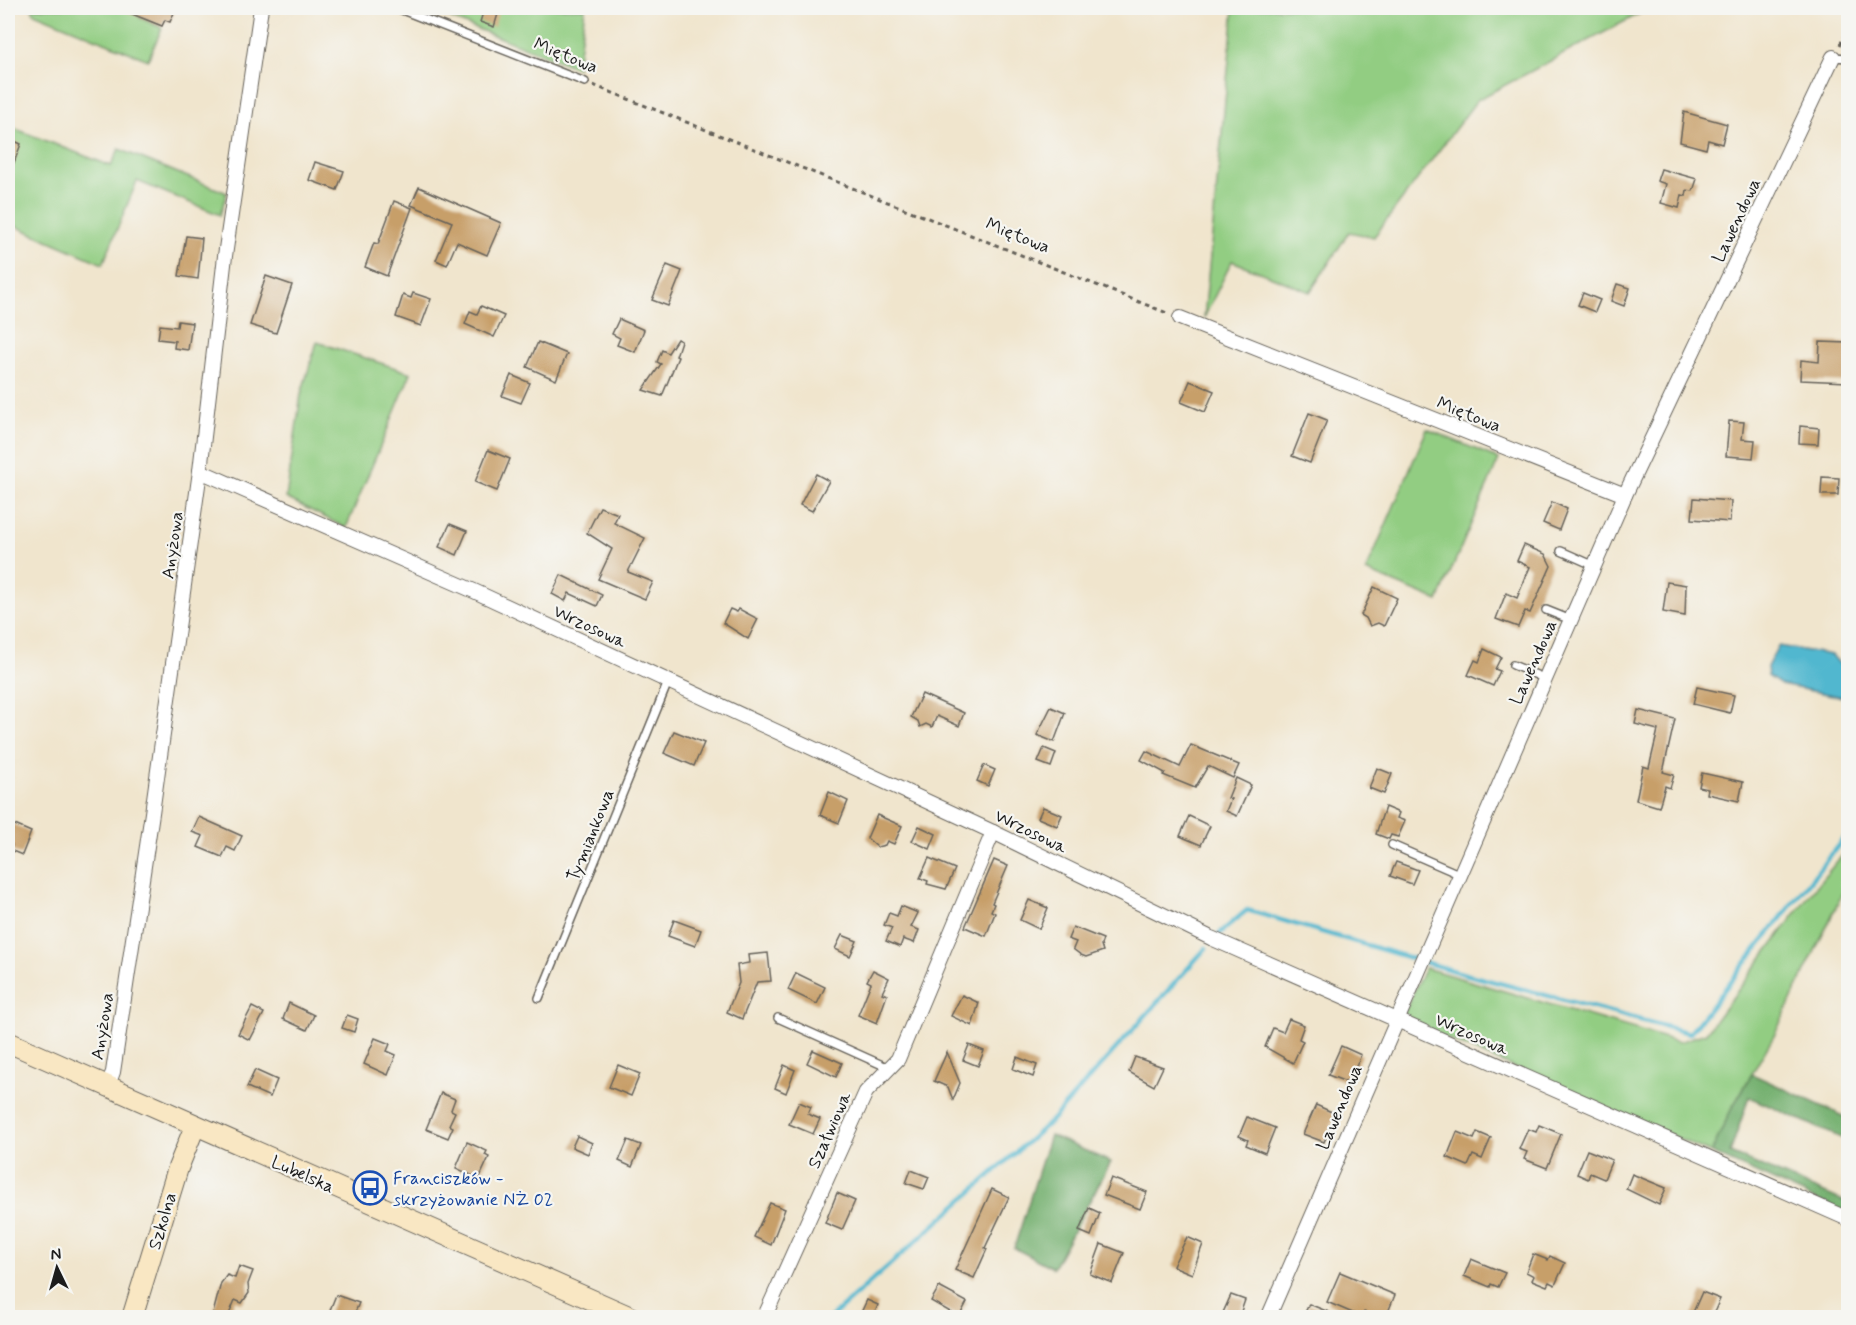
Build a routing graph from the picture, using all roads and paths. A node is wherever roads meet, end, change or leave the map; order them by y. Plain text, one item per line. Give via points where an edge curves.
1 (261, 8) edge
2 (397, 8) edge
3 (1848, 28) edge
4 (1833, 57) junction
5 (1848, 58) edge
6 (585, 82) joint
7 (1180, 318) joint
8 (200, 471) junction
9 (1625, 495) junction
10 (1561, 551) dead end
11 (1595, 566) junction
12 (1546, 610) dead end
13 (1571, 620) junction
14 (1513, 665) dead end
15 (1546, 679) junction
16 (668, 682) junction
17 (993, 832) junction
18 (1392, 845) dead end
19 (1461, 875) junction
20 (539, 999) dead end
21 (778, 1018) dead end
22 (1396, 1020) junction
23 (8, 1041) edge
24 (889, 1068) junction
25 (108, 1085) junction
26 (195, 1126) junction
27 (1848, 1219) edge
28 (132, 1317) edge
29 (633, 1317) edge
30 (764, 1317) edge
31 (1268, 1317) edge

1 - 8 street, Anyżowa
2 - 6 lane, Miętowa
3 - 4 path
4 - 5 lane
4 - 9 street, Lawendowa
6 - 7 path, Miętowa
7 - 9 street, Miętowa
8 - 16 street, Wrzosowa via 360,539
8 - 25 street, Anyżowa via 152,813
9 - 11 street, Lawendowa
10 - 11 lane
11 - 13 street, Lawendowa
12 - 13 lane
13 - 15 street, Lawendowa
14 - 15 lane
15 - 19 street, Lawendowa
16 - 17 street, Wrzosowa
16 - 20 lane, Tymiankowa
17 - 22 street, Wrzosowa via 1210,938
17 - 24 street, Szałwiowa via 898,1059
18 - 19 lane
19 - 22 street, Lawendowa
21 - 24 lane
22 - 27 street, Wrzosowa
22 - 31 street, Lawendowa
23 - 25 main road, Lubelska
24 - 30 street, Szałwiowa via 866,1092
25 - 26 main road, Lubelska
26 - 28 main road, Szkolna
26 - 29 main road, Lubelska

